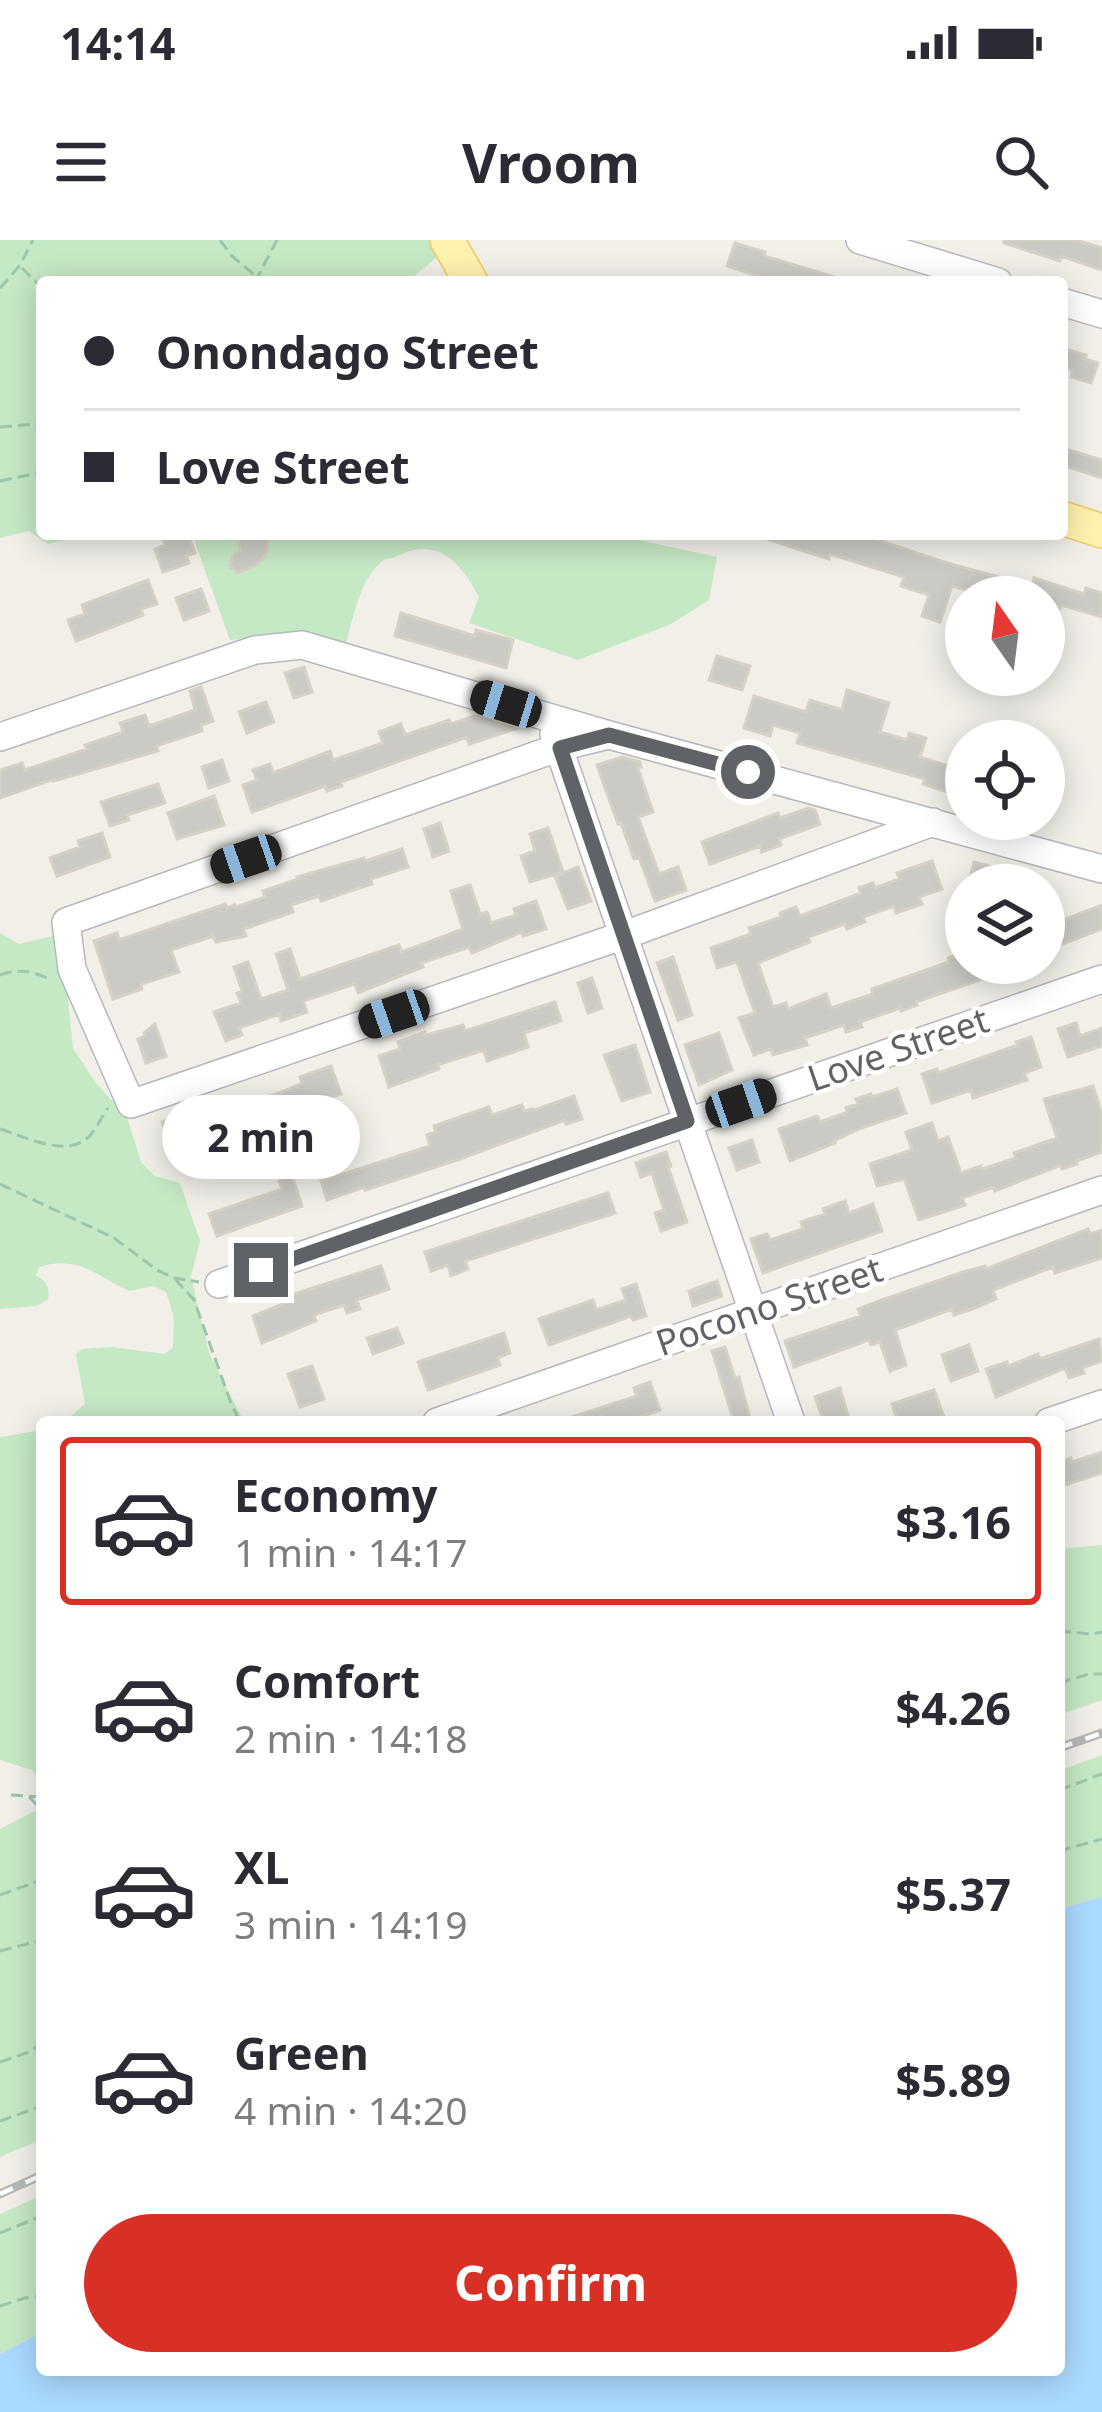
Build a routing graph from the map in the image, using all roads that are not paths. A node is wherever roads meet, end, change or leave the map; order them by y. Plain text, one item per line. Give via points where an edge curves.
1 (447, 240) edge
2 (860, 240) edge
3 (468, 276) edge
4 (978, 276) edge
5 (1068, 304) edge
6 (1102, 314) edge
7 (1068, 520) edge
8 (1102, 531) edge
9 (548, 716) junction
10 (609, 735) junction
11 (0, 737) edge
12 (560, 748) junction
13 (933, 822) junction
14 (1102, 869) edge
15 (624, 935) junction
16 (1102, 979) edge
17 (687, 1121) junction
18 (1102, 1190) edge
19 (219, 1284) road end
20 (753, 1311) junction
21 (1102, 1404) edge
22 (454, 1416) edge
23 (789, 1416) edge
24 (1065, 1417) edge

1 - 3 main road
2 - 4 street
5 - 6 street
7 - 8 main road
9 - 10 street
9 - 11 street via 302,645 255,650
9 - 12 street
10 - 12 street
10 - 13 street
12 - 15 street
12 - 15 street via 66,922 72,969 129,1099
13 - 14 street
13 - 15 street
15 - 17 street
16 - 17 street, Love Street
17 - 19 street, Love Street
17 - 20 street
18 - 20 street, Pocono Street
20 - 22 street, Pocono Street
20 - 23 street
21 - 24 street

